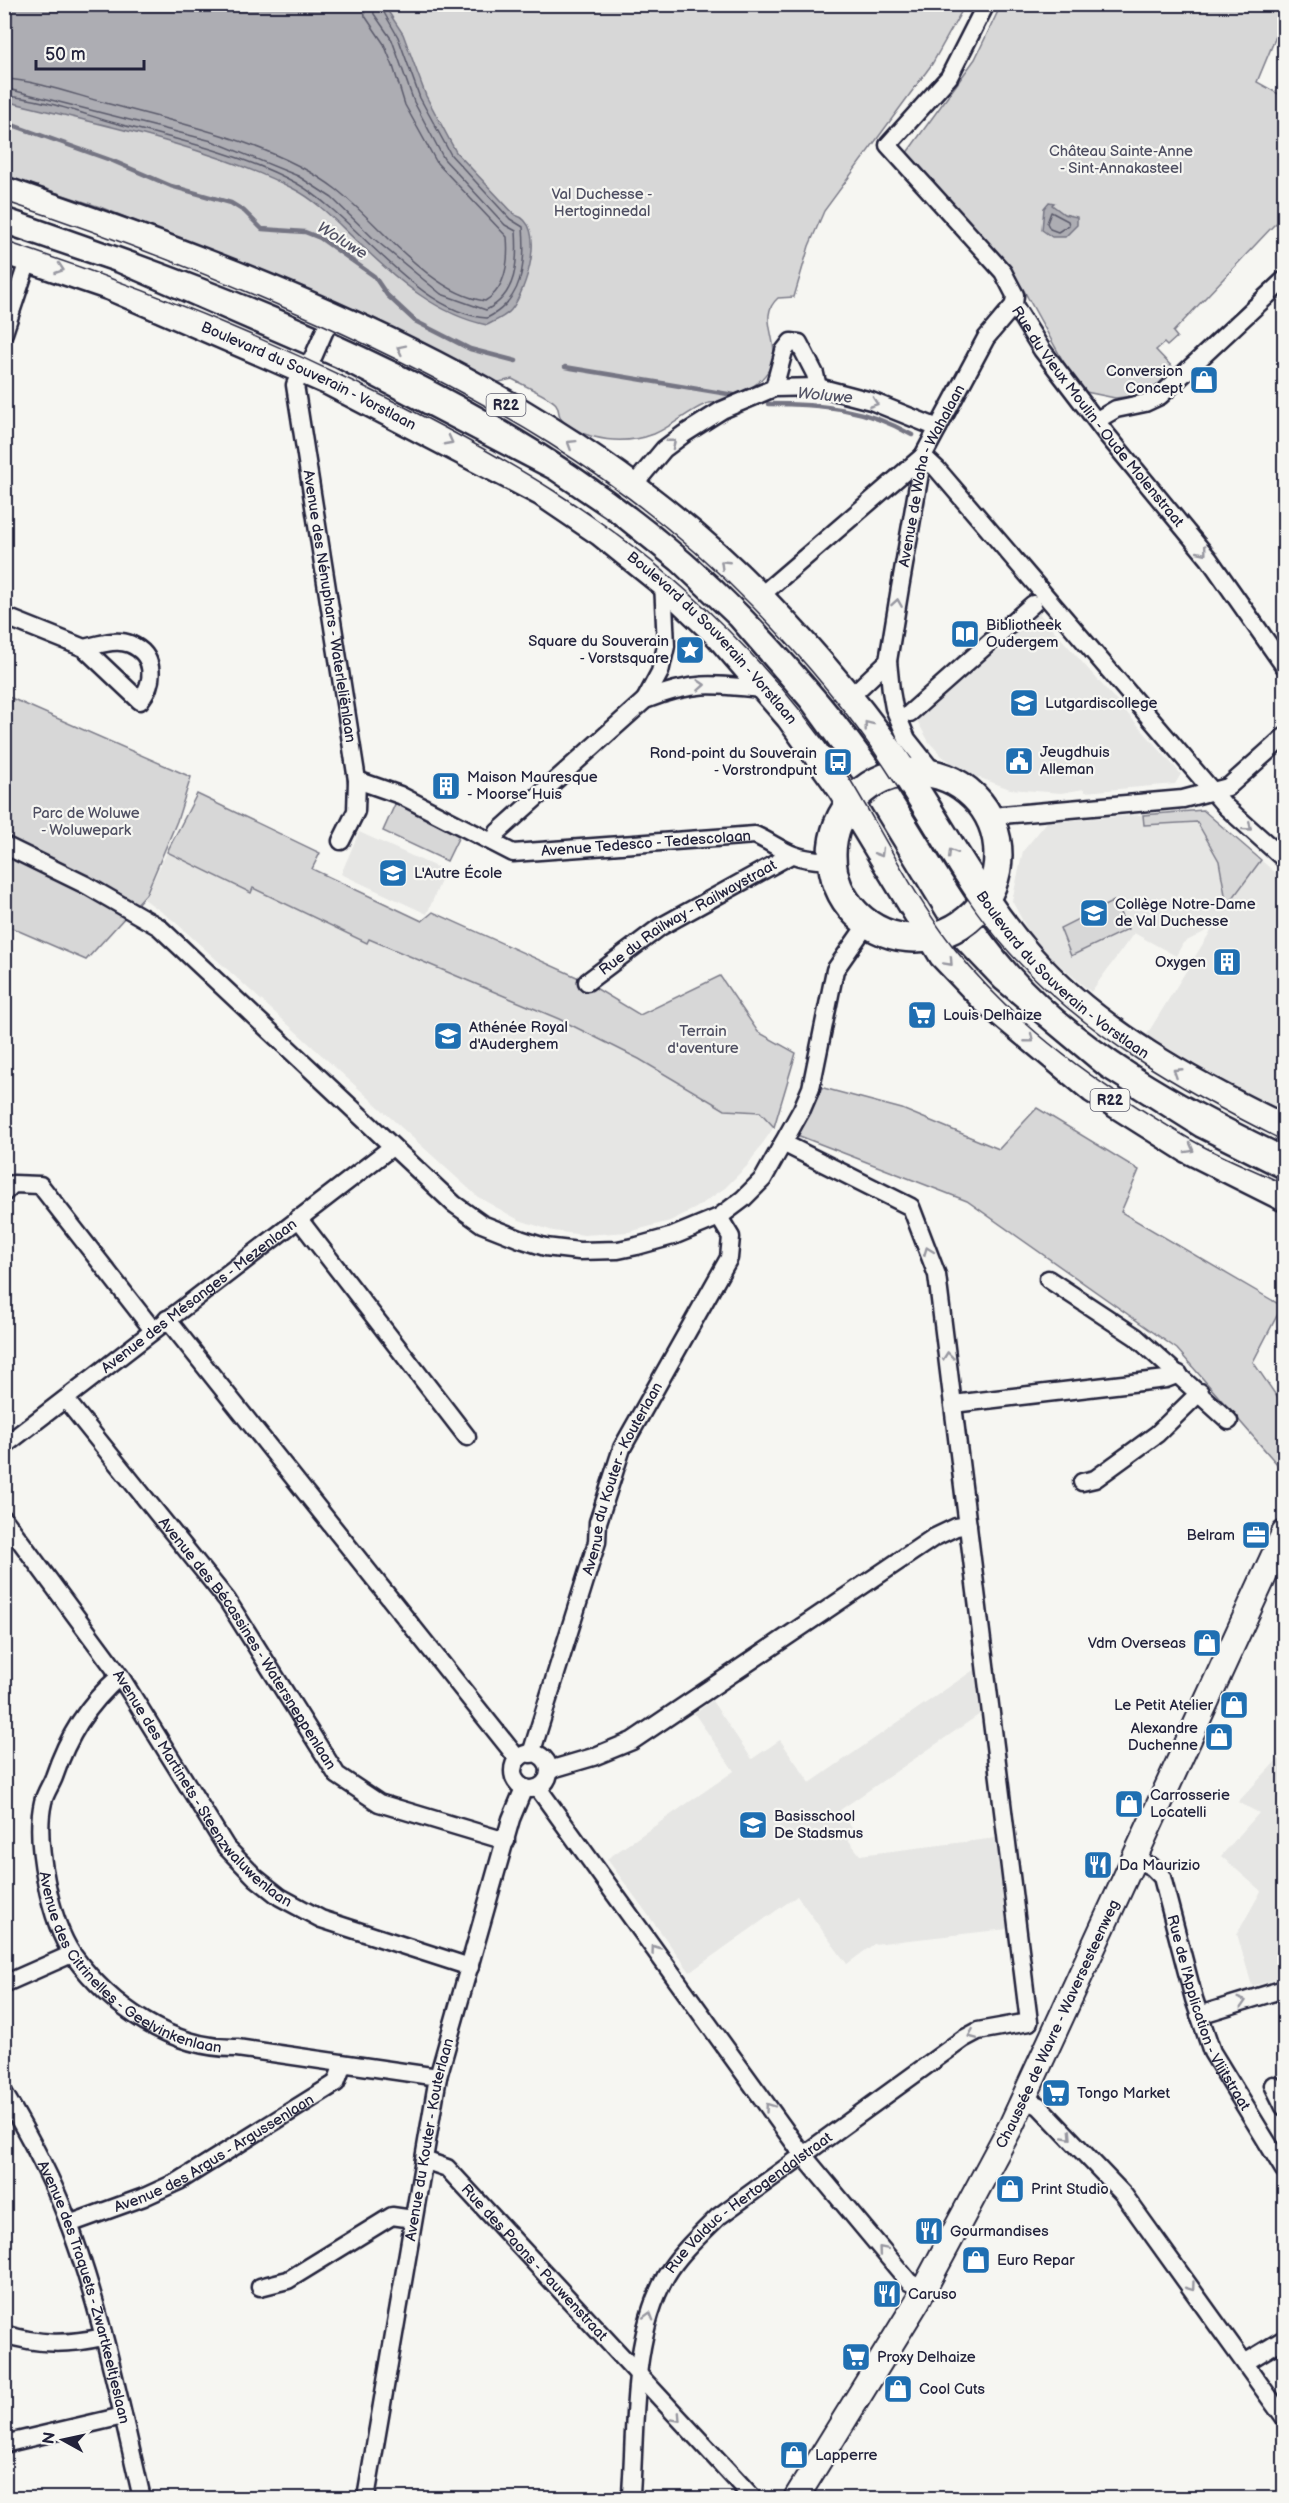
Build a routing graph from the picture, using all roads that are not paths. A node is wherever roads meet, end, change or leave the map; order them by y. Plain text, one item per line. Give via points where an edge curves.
1 (986, 4) edge
2 (4, 191) edge
3 (17, 254) edge
4 (1284, 280) edge
5 (1014, 305) junction
6 (331, 316) junction
7 (4, 333) edge
8 (302, 369) junction
9 (818, 387) junction
10 (774, 388) junction
11 (1097, 420) junction
12 (938, 428) junction
13 (923, 456) junction
14 (633, 486) junction
15 (663, 582) junction
16 (759, 597) junction
17 (1034, 604) dead end
18 (4, 616) edge
19 (84, 648) dead end
20 (888, 661) junction
21 (1284, 666) edge
22 (768, 690) junction
23 (848, 699) junction
24 (645, 700) junction
25 (910, 713) dead end
26 (1284, 737) edge
27 (904, 771) junction
28 (934, 773) junction
29 (357, 780) junction
30 (1213, 792) junction
31 (850, 802) junction
32 (992, 821) junction
33 (341, 841) dead end
34 (493, 842) junction
35 (4, 845) edge
36 (791, 855) junction
37 (1284, 859) edge
38 (832, 861) junction
39 (985, 902) junction
40 (867, 924) junction
41 (930, 937) junction
42 (587, 982) dead end
43 (1284, 1129) edge
44 (783, 1143) junction
45 (392, 1147) junction
46 (4, 1193) edge
47 (1284, 1197) edge
48 (719, 1217) junction
49 (298, 1218) junction
50 (1048, 1279) dead end
51 (167, 1319) junction
52 (153, 1330) junction
53 (1179, 1374) junction
54 (1200, 1392) junction
55 (66, 1400) junction
56 (953, 1404) junction
57 (1229, 1421) dead end
58 (467, 1437) dead end
59 (4, 1446) edge
60 (1082, 1482) dead end
61 (4, 1519) edge
62 (968, 1525) junction
63 (1284, 1533) edge
64 (120, 1676) junction
65 (525, 1756) junction
66 (549, 1770) junction
67 (531, 1788) junction
68 (506, 1841) junction
69 (1136, 1859) junction
70 (72, 1954) junction
71 (470, 1967) junction
72 (4, 1984) edge
73 (1284, 1989) edge
74 (1199, 2015) junction
75 (1029, 2022) junction
76 (1055, 2034) junction
77 (343, 2064) junction
78 (438, 2078) junction
79 (1273, 2085) dead end
80 (4, 2093) edge
81 (1024, 2098) junction
82 (1284, 2107) edge
83 (803, 2154) junction
84 (424, 2160) junction
85 (1284, 2170) edge
86 (413, 2219) junction
87 (69, 2224) junction
88 (260, 2287) dead end
89 (923, 2290) junction
90 (4, 2334) edge
91 (103, 2337) junction
92 (1284, 2339) edge
93 (1246, 2362) junction
94 (639, 2373) junction
95 (123, 2416) junction
96 (1284, 2418) edge
97 (4, 2444) edge
98 (142, 2499) edge
99 (366, 2499) edge
100 (628, 2499) edge
101 (753, 2499) edge
102 (796, 2499) edge

1 - 5 street, Rue du Vieux Moulin - Oude Molenstraat via 949,77 888,145 1003,272 1015,295
2 - 6 main road, Boulevard du Souverain - Vorstlaan / R22 via 127,233
3 - 7 street
3 -> 8 main road, Boulevard du Souverain - Vorstlaan / R22 via 110,286
4 - 11 street via 1160,396 1116,409
5 - 11 street, Rue du Vieux Moulin - Oude Molenstraat via 1042,350
5 - 12 street, Avenue de Waha - Wahalaan via 986,338
6 - 8 street via 311,362
14 -> 6 main road, Boulevard du Souverain - Vorstlaan / R22 via 523,414 424,360
8 -> 15 main road, Boulevard du Souverain - Vorstlaan / R22 via 542,492 601,532
8 - 29 street, Avenue des Nénuphars - Waterleliënlaan via 295,385 297,403
9 - 10 street
9 - 10 street via 799,343 791,342 784,351
9 -> 12 street via 871,401
14 -> 10 street via 664,449 684,434 722,410
11 -> 21 street, Rue du Vieux Moulin - Oude Molenstraat via 1209,559
12 - 13 street, Avenue de Waha - Wahalaan
13 - 16 street
20 -> 13 street, Avenue de Waha - Wahalaan
13 - 30 street
16 -> 14 main road, Boulevard du Souverain - Vorstlaan / R22 via 683,525
15 - 22 main road, Boulevard du Souverain - Vorstlaan / R22 via 719,635
15 - 24 street via 666,646 660,672
16 - 23 main road, Boulevard du Souverain - Vorstlaan / R22
17 - 25 street
18 - 19 street
20 - 23 street
20 - 28 street, Avenue de Waha - Wahalaan via 900,724
24 -> 22 street via 675,688 705,683
22 - 31 main road, Boulevard du Souverain - Vorstlaan / R22
27 -> 23 main road, Boulevard du Souverain - Vorstlaan / R22
24 - 34 street via 498,832
26 - 30 street via 1228,787
27 - 28 main road
27 - 31 main road via 878,779
39 -> 27 main road, Boulevard du Souverain - Vorstlaan / R22
28 - 32 main road via 969,790
29 - 33 street, Avenue des Nénuphars - Waterleliënlaan via 356,811
29 - 34 street, Avenue Tedesco - Tedescolaan via 400,795
30 - 32 street via 1184,799 1002,815
30 -> 37 street
31 - 38 main road via 839,820
31 -> 41 main road, Boulevard du Souverain - Vorstlaan / R22
32 - 39 main road via 999,863
34 - 36 street, Avenue Tedesco - Tedescolaan via 513,853 755,835
35 - 45 street via 159,927
36 - 38 street, Avenue Tedesco - Tedescolaan
36 - 42 street, Rue du Railway - Railwaystraat via 660,927
38 - 40 main road via 843,896
39 - 41 main road via 960,926
43 -> 39 main road, Boulevard du Souverain - Vorstlaan / R22 via 1189,1080 1089,1011 1049,978
40 - 41 main road via 887,934
40 - 44 street via 835,970 811,1088
41 -> 47 main road, Boulevard du Souverain - Vorstlaan / R22 via 985,999 1093,1089 1188,1149
44 - 48 street via 763,1179
56 -> 44 street via 937,1275 911,1208
45 - 48 street via 454,1204 482,1224 545,1247 618,1250 673,1236
45 - 49 street, Avenue des Mésanges - Mezenlaan
46 - 52 street via 13,1184 40,1185
48 - 65 street, Avenue du Kouter - Kouterlaan via 731,1237 729,1258 622,1448 598,1521 597,1542 580,1598
49 - 51 street, Avenue des Mésanges - Mezenlaan
49 - 58 street
50 - 53 street via 1136,1337
51 - 52 street, Avenue des Mésanges - Mezenlaan
51 - 65 street
52 - 55 street, Avenue des Mésanges - Mezenlaan
53 - 54 street
53 - 56 street via 1166,1379
54 - 57 street
54 - 60 street via 1157,1434 1095,1479
55 - 59 street, Avenue des Mésanges - Mezenlaan
55 - 68 street, Avenue des Bécassines - Watersneppenlaan via 227,1600 337,1775 379,1803
56 - 62 street
61 - 64 street, Avenue des Martinets - Steenzwaluwenlaan
62 - 66 street via 933,1538 632,1741
62 - 75 street
63 - 69 main road, Chaussée de Wavre - Waversesteenweg
64 - 70 street, Avenue des Citrinelles - Geelvinkenlaan via 79,1719 62,1750 43,1801 41,1846 48,1891
64 - 71 street, Avenue des Martinets - Steenzwaluwenlaan via 226,1847 256,1878 280,1897 321,1919
65 - 66 street via 543,1758
65 - 67 street via 514,1775
66 - 67 street via 547,1781
67 - 68 street, Avenue du Kouter - Kouterlaan via 511,1819
83 -> 67 street
68 - 71 street, Avenue du Kouter - Kouterlaan
69 - 74 street, Rue de l'Application - Vlijtstraat via 1162,1877
69 - 76 main road, Chaussée de Wavre - Waversesteenweg
70 - 72 street
70 - 77 street, Avenue des Citrinelles - Geelvinkenlaan via 121,2004 147,2023 181,2039 213,2048
71 - 78 street, Avenue du Kouter - Kouterlaan
74 -> 73 street
74 - 85 street, Rue de l'Application - Vlijtstraat via 1212,2052
75 - 76 street
75 -> 83 street, Rue Valduc - Hertogendalstraat via 978,2031 963,2039
76 - 81 main road, Chaussée de Wavre - Waversesteenweg
77 - 78 street, Avenue des Citrinelles - Geelvinkenlaan
77 - 87 street, Avenue des Argus - Argussenlaan via 336,2084 179,2181 144,2198
78 - 84 street, Avenue du Kouter - Kouterlaan
79 - 82 street
80 - 87 street, Avenue des Traquets - Zwartkeeltjeslaan
81 - 89 main road, Chaussée de Wavre - Waversesteenweg
81 -> 93 street via 1039,2106 1124,2195
89 -> 83 street via 909,2282
94 -> 83 street, Rue Valduc - Hertogendalstraat via 650,2310 667,2275 718,2217
84 - 86 street, Avenue du Kouter - Kouterlaan
84 - 94 street, Rue des Paons - Pauwenstraat via 447,2168
86 - 88 street via 392,2216 288,2280
86 - 99 street, Avenue du Kouter - Kouterlaan
87 - 91 street, Avenue des Traquets - Zwartkeeltjeslaan
89 - 102 main road, Chaussée de Wavre - Waversesteenweg
90 - 91 street via 58,2345
91 - 95 street, Avenue des Traquets - Zwartkeeltjeslaan
92 - 93 street
93 - 96 street
94 - 100 street, Rue Valduc - Hertogendalstraat
94 -> 101 street, Rue des Paons - Pauwenstraat
95 - 97 street
95 - 98 street, Avenue des Traquets - Zwartkeeltjeslaan

